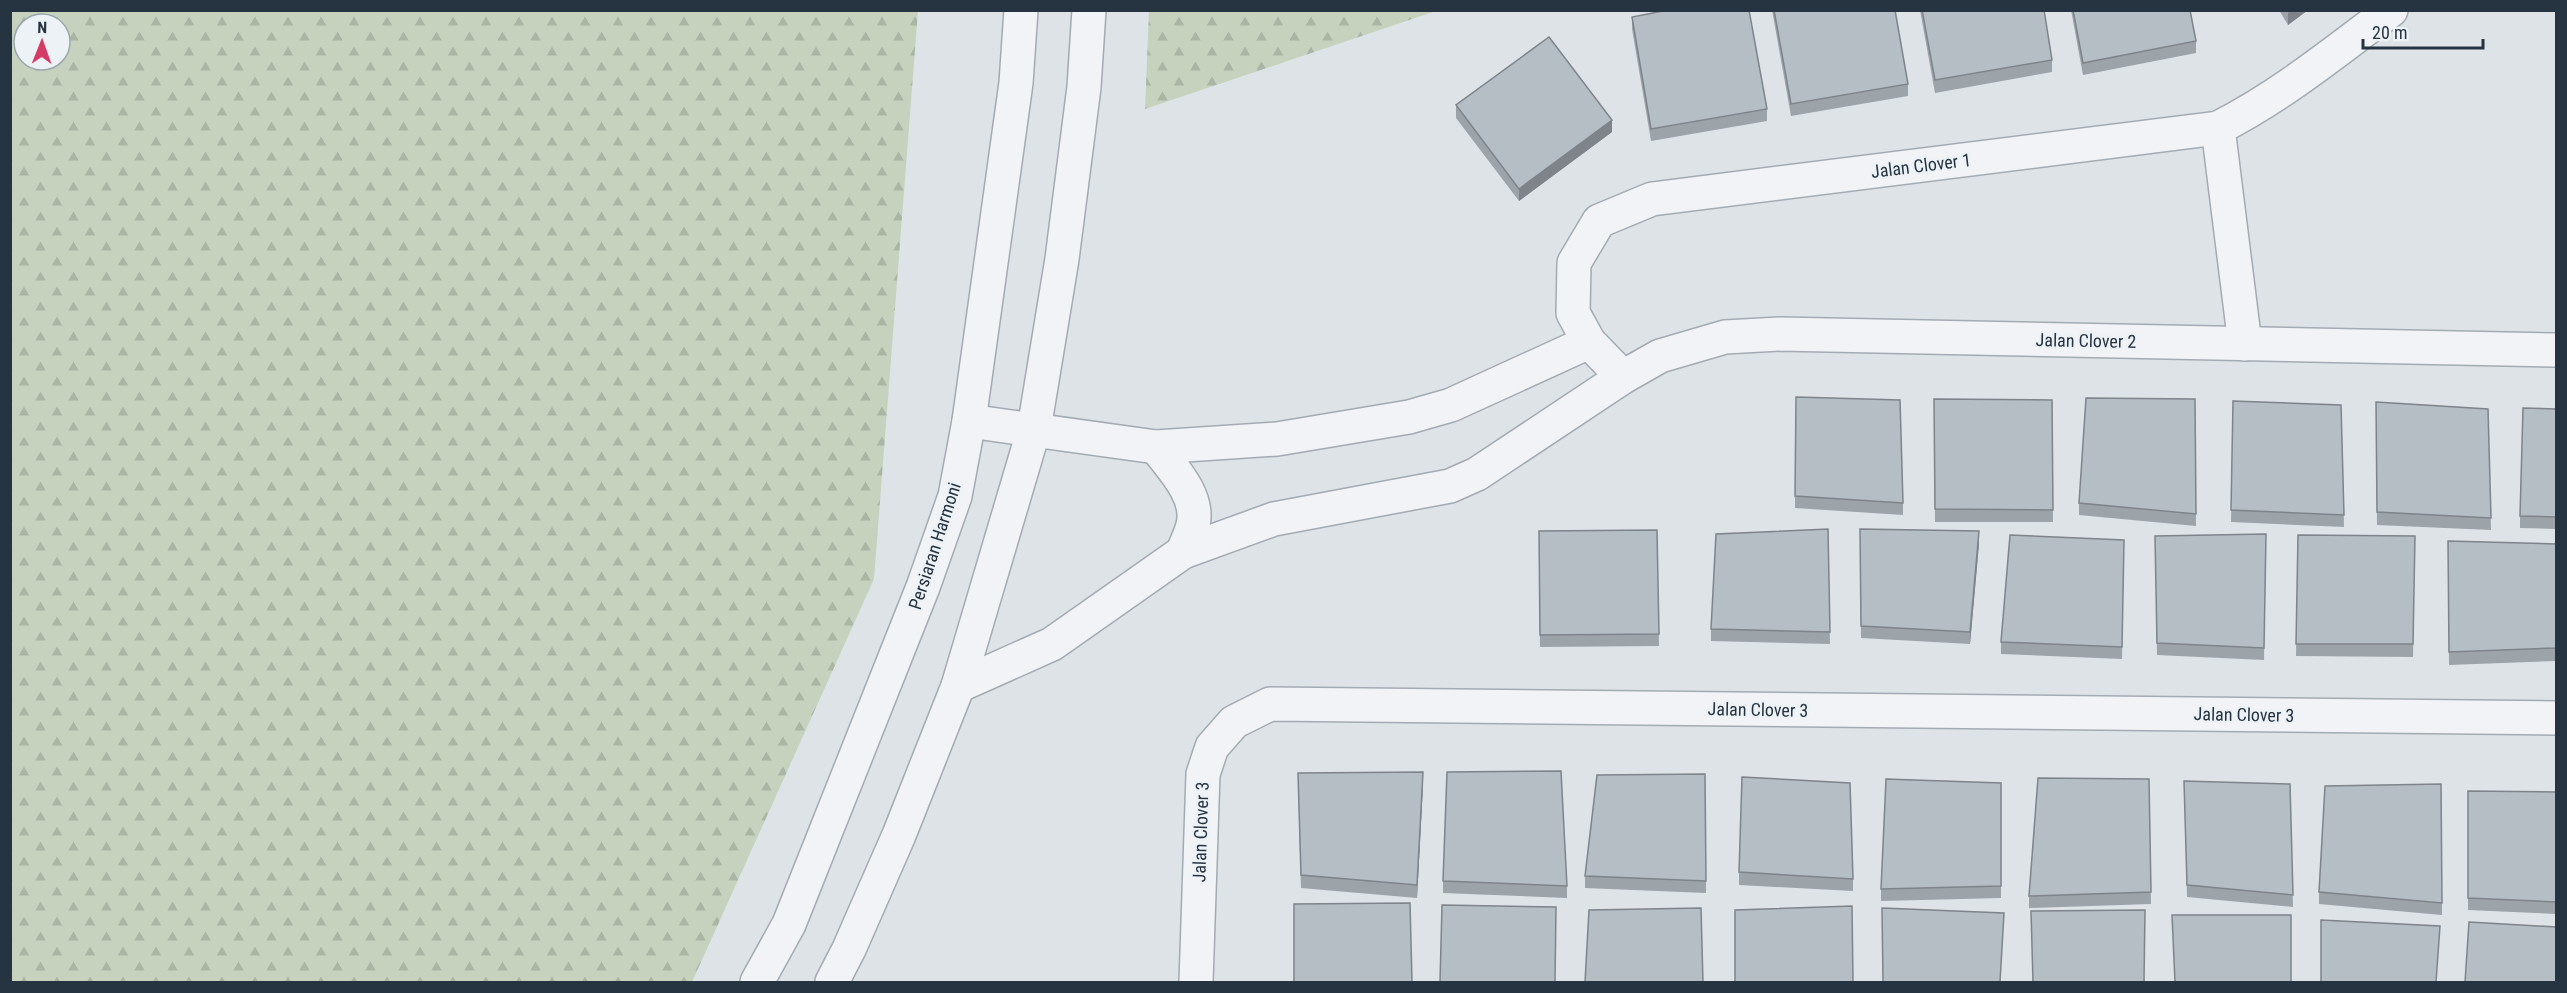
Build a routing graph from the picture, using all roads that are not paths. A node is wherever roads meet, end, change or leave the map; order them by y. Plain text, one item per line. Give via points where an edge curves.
1 (1021, 10) edge
2 (1089, 10) edge
3 (2391, 10) edge
4 (2218, 128) junction
5 (1589, 342) junction
6 (2245, 344) junction
7 (2556, 350) edge
8 (1623, 377) junction
9 (969, 421) junction
10 (1034, 429) junction
11 (1156, 447) junction
12 (1183, 552) junction
13 (958, 686) junction
14 (2556, 718) edge
15 (757, 982) edge
16 (832, 982) edge
17 (1196, 982) edge

1 - 9 street, Persiaran Harmoni via 1016,83
2 - 10 street via 1084,87 1062,259
3 - 4 street, Jalan Clover 1 via 2285,90
4 - 5 street, Jalan Clover 1 via 1652,199 1599,221 1574,263 1573,313
4 - 6 street
5 - 8 street, Jalan Clover 1
5 - 11 street via 1451,405 1409,417 1276,439
6 - 7 street, Jalan Clover 2
6 - 8 street, Jalan Clover 2 via 1780,334 1725,337 1660,356
8 - 12 street, Jalan Clover 2 via 1477,474 1450,486 1274,519
9 - 10 street
9 - 15 street, Persiaran Harmoni via 954,496 923,588 789,924
10 - 11 street
10 - 13 street
11 - 12 street via 1192,501 1194,523
12 - 13 street, Jalan Clover 2 via 1052,644
13 - 16 street via 898,835
14 - 17 street, Jalan Clover 3 via 1270,704 1234,722 1212,747 1203,774

